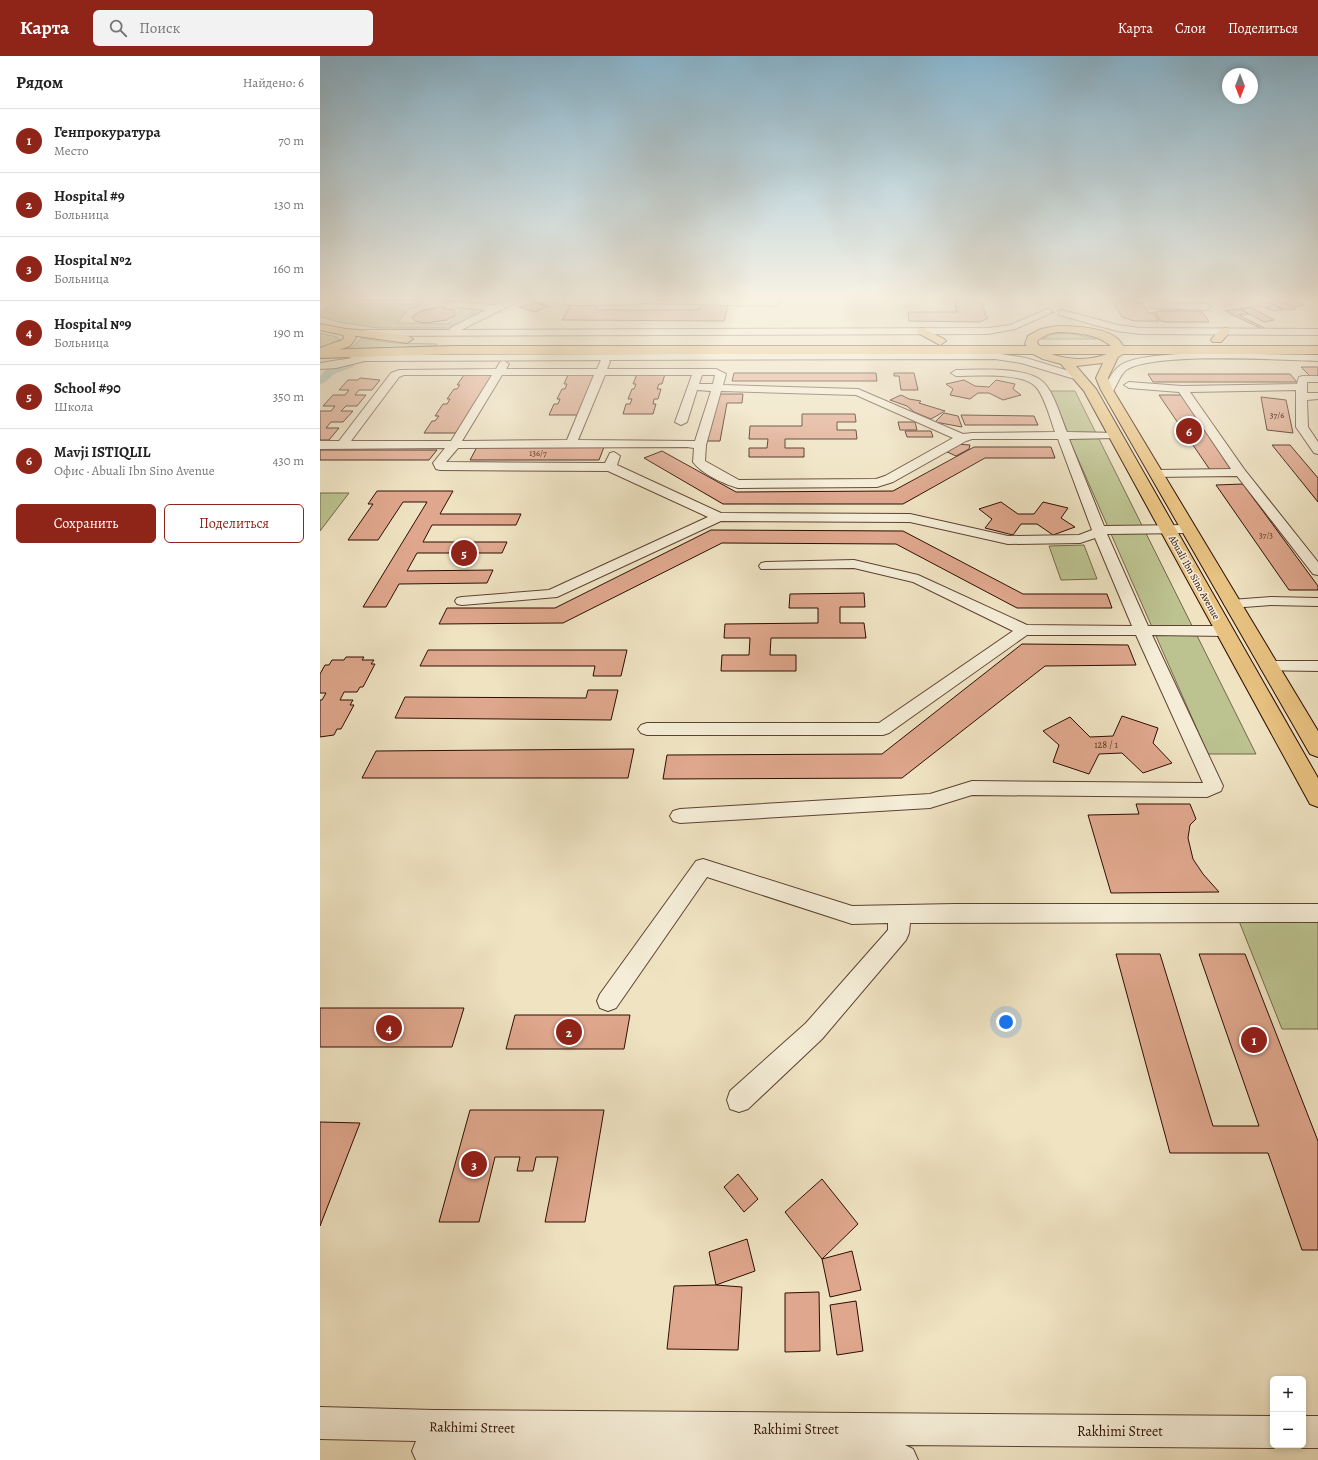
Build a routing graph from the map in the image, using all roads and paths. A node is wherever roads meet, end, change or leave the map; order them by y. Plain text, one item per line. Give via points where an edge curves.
1 (504, 366) edge
2 (604, 366) edge
3 (700, 366) edge
4 (1044, 366) edge
5 (1069, 366) edge
6 (1107, 366) edge
7 (1128, 366) edge
8 (1286, 366) edge
9 (601, 372) junction
10 (698, 372) junction
11 (500, 373) junction
12 (956, 373) dead end
13 (1078, 377) junction
14 (1318, 379) edge
15 (1299, 381) junction
16 (1129, 385) dead end
17 (693, 387) junction
18 (716, 387) junction
19 (1182, 389) junction
20 (1108, 391) junction
21 (1318, 396) edge
22 (680, 422) dead end
23 (1318, 426) edge
24 (1302, 428) junction
25 (1062, 435) junction
26 (1116, 435) junction
27 (962, 438) junction
28 (571, 444) junction
29 (618, 444) junction
30 (320, 445) edge
31 (342, 445) junction
32 (454, 445) junction
33 (700, 446) junction
34 (1318, 450) edge
35 (610, 467) junction
36 (1240, 472) junction
37 (1156, 474) junction
38 (719, 517) junction
39 (1168, 529) junction
40 (1188, 529) junction
41 (1098, 533) junction
42 (766, 566) dead end
43 (1318, 571) edge
44 (462, 601) dead end
45 (1318, 602) edge
46 (1232, 604) junction
47 (1024, 630) junction
48 (1144, 630) junction
49 (1225, 631) junction
50 (1268, 666) junction
51 (1318, 666) edge
52 (647, 729) dead end
53 (1318, 749) edge
54 (1318, 798) edge
55 (680, 816) dead end
56 (1318, 913) edge
57 (900, 914) junction
58 (608, 1001) dead end
59 (739, 1100) dead end
60 (320, 1423) edge
61 (1270, 1432) edge
62 (1306, 1432) edge
63 (1318, 1432) edge
64 (430, 1446) edge
65 (851, 1450) edge
66 (902, 1460) edge

1 - 11 street
2 - 9 street
3 - 10 street
4 - 13 street
5 - 13 main road, Abuali Ibn Sino Avenue
6 - 20 main road, Abuali Ibn Sino Avenue via 1102,378
7 - 20 street via 1120,370
8 - 15 street
9 - 10 street
9 - 11 street
9 - 28 street
10 - 17 street
10 - 18 street via 719,372 721,374
11 - 31 street via 397,373
11 - 32 street
12 - 25 street via 1014,376 1040,385
13 - 26 main road, Abuali Ibn Sino Avenue via 1090,389
14 - 15 street
15 - 19 street
15 - 21 street
15 - 24 street
16 - 19 street
17 - 18 street
17 - 22 street
18 - 27 street via 858,392
18 - 33 street
19 - 36 street
20 - 37 main road, Abuali Ibn Sino Avenue
23 - 24 street
24 - 34 street
25 - 26 street
25 - 27 street via 983,435
25 - 41 street
26 - 39 main road, Abuali Ibn Sino Avenue
27 - 33 street via 889,479 877,483 738,484 702,465 699,462
28 - 29 street
28 - 32 street
29 - 33 street via 687,443
29 - 35 street
30 - 31 street
31 - 32 street
32 - 35 street via 440,466
35 - 38 street
36 - 37 street
36 - 43 street
37 - 40 main road, Abuali Ibn Sino Avenue
38 - 41 street via 910,518 1008,540 1080,539
38 - 44 street via 552,594
39 - 40 street
39 - 41 street via 1109,529
39 - 49 main road, Abuali Ibn Sino Avenue
40 - 46 main road, Abuali Ibn Sino Avenue
41 - 48 street
42 - 47 street via 854,564 918,578
45 - 46 street via 1271,601
46 - 50 main road, Abuali Ibn Sino Avenue
47 - 48 street
47 - 52 street via 883,729
48 - 49 street
48 - 55 street via 1214,786 1207,790 972,788 930,801
49 - 54 main road, Abuali Ibn Sino Avenue
50 - 51 street
50 - 53 main road, Abuali Ibn Sino Avenue
56 - 57 street
57 - 58 street via 852,914 704,867
57 - 59 street via 898,933 851,989 814,1031
60 - 64 street, Rakhimi Street
61 - 65 street, Rakhimi Street
62 - 63 street
64 - 65 street, Rakhimi Street
65 - 66 street

